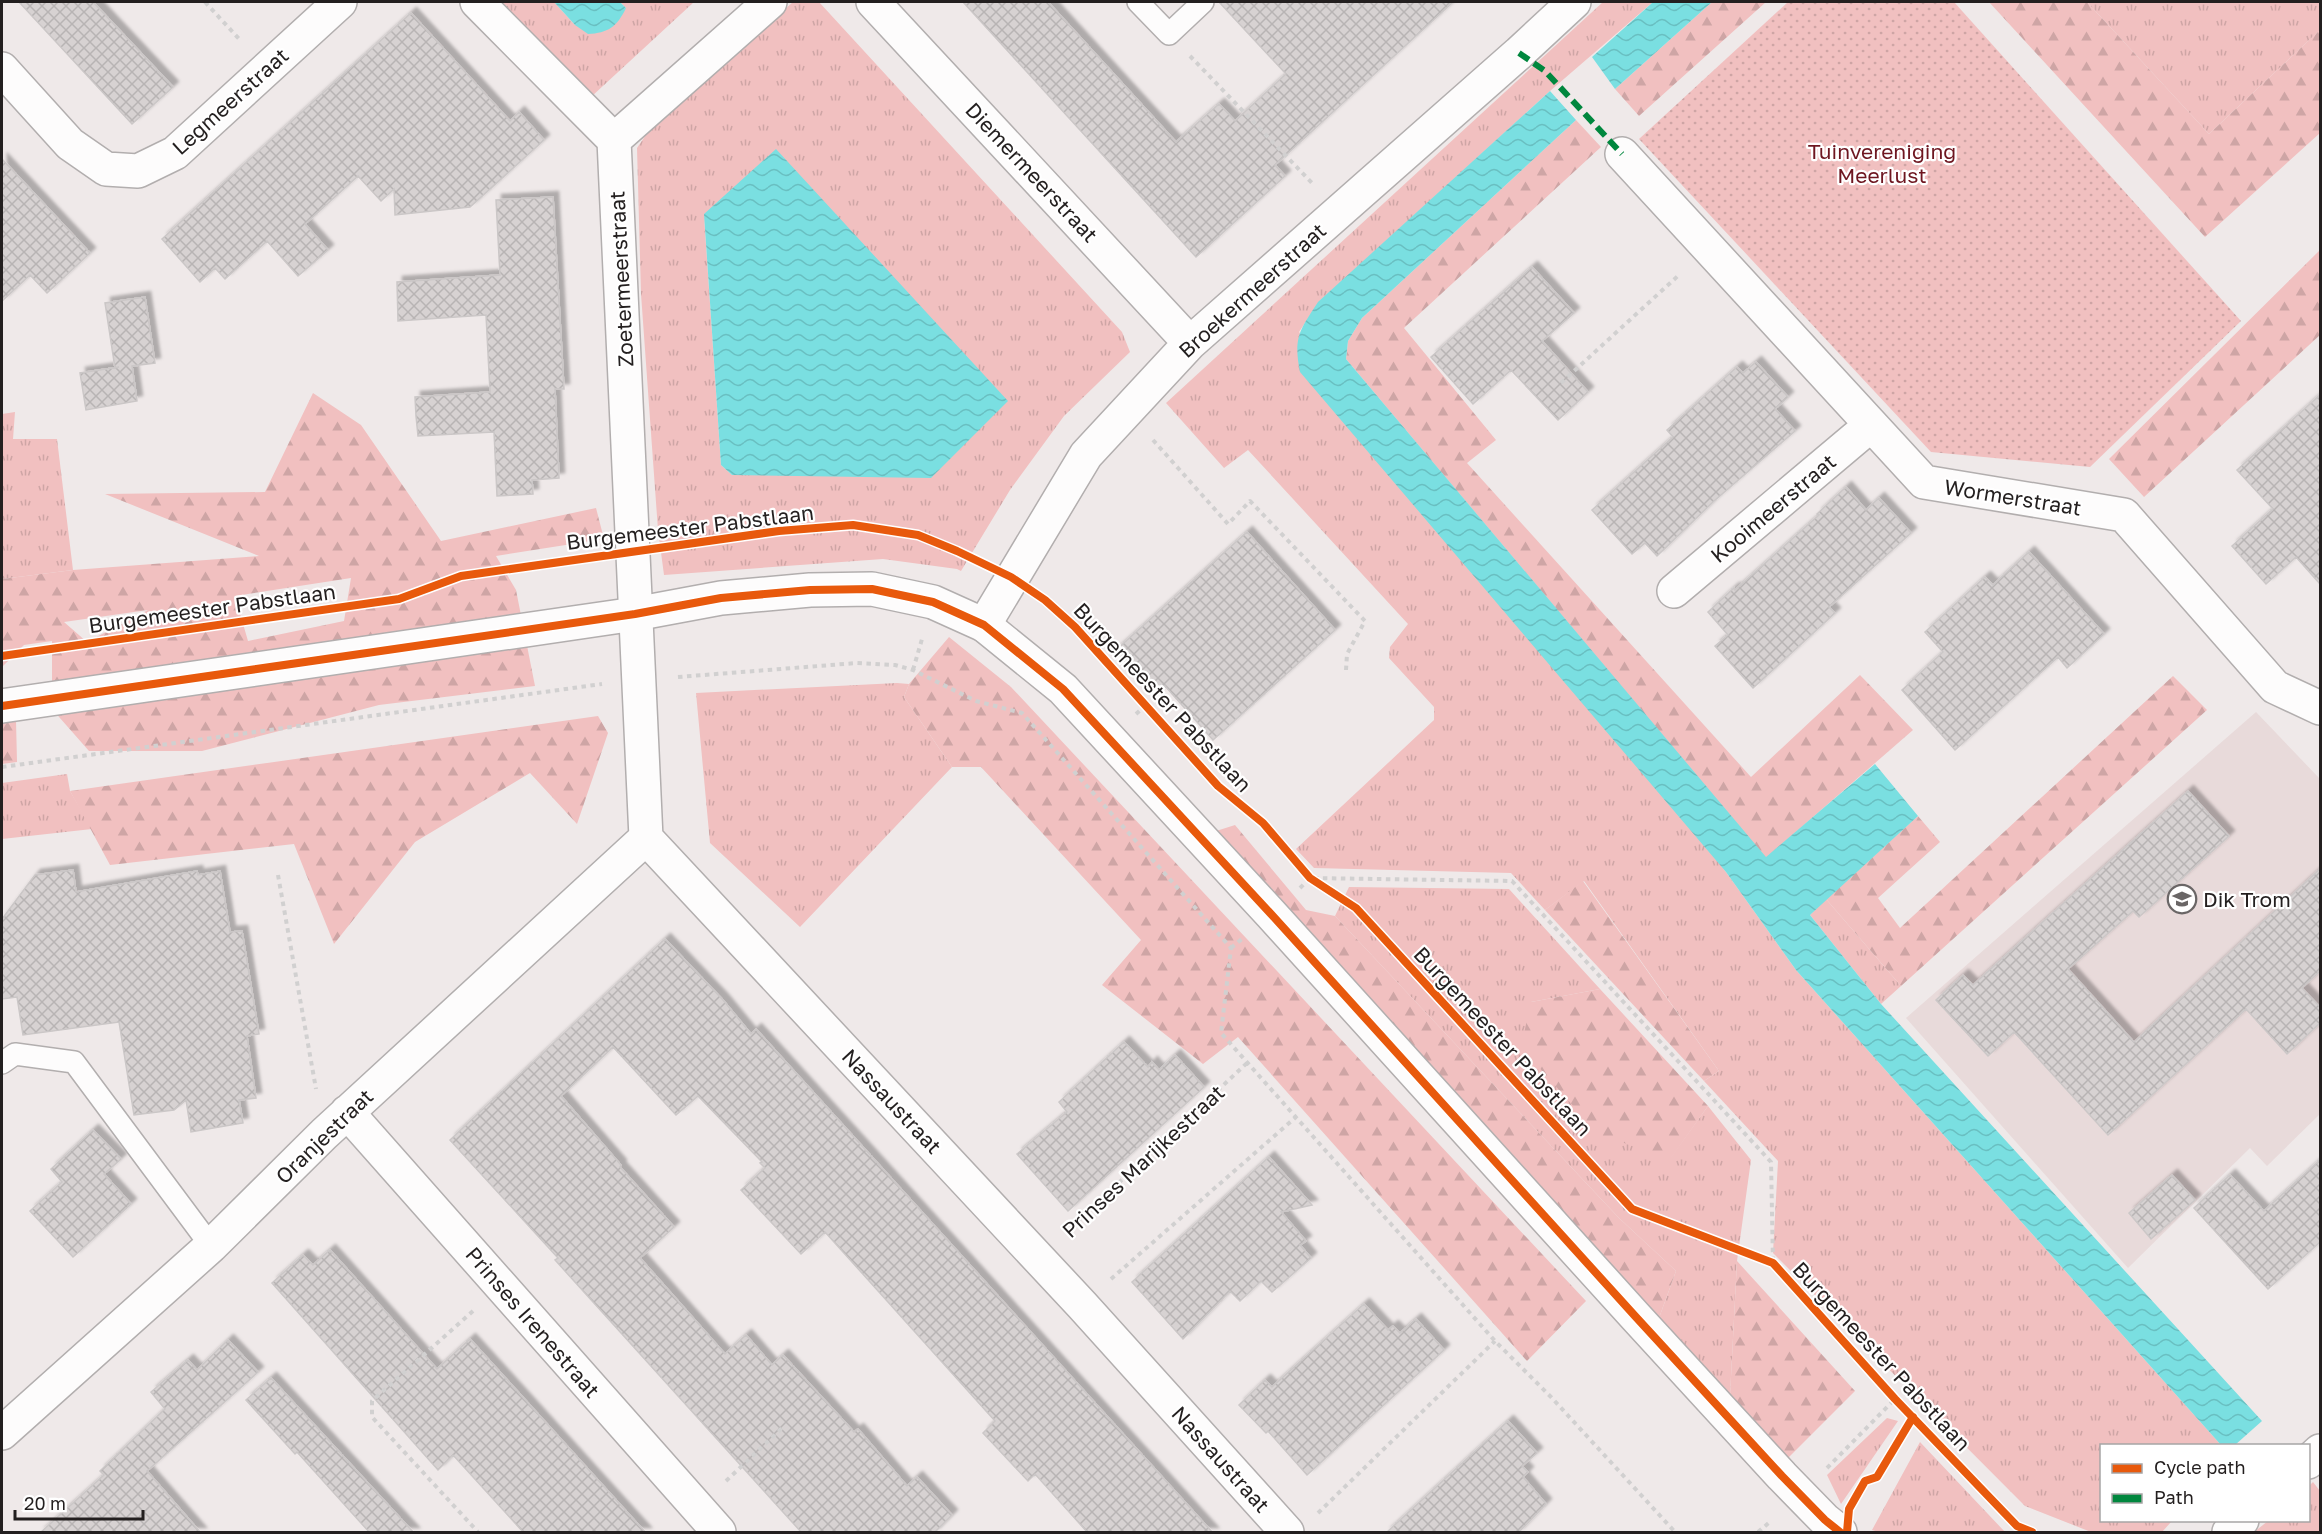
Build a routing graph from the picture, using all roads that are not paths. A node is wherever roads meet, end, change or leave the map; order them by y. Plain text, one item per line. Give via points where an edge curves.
1 (340, 2) edge
2 (477, 2) edge
3 (770, 2) edge
4 (873, 2) edge
5 (1138, 2) edge
6 (1203, 2) edge
7 (1574, 2) edge
8 (2, 69) edge
9 (614, 140) junction
10 (1622, 154) dead end
11 (1190, 343) junction
12 (1871, 425) junction
13 (1674, 591) dead end
14 (635, 614) junction
15 (984, 625) junction
16 (2, 706) edge
17 (2320, 708) edge
18 (646, 838) junction
19 (2, 1064) edge
20 (347, 1112) junction
21 (211, 1246) junction
22 (2, 1433) edge
23 (2241, 1522) edge
24 (719, 1533) edge
25 (1287, 1533) edge
26 (1840, 1533) edge
27 (2229, 1533) edge

1 - 8 street, Legmeerstraat via 176,153 138,171 106,169 70,144
2 - 9 street
3 - 9 street
4 - 11 street, Diemermeerstraat
5 - 6 lane via 1168,34
7 - 11 street, Broekermeerstraat
9 - 14 street, Zoetermeerstraat
10 - 12 street, Wormerstraat
11 - 15 street, Broekermeerstraat via 1086,455
12 - 13 street, Kooimeerstraat
12 - 17 street, Wormerstraat via 1924,482 2124,515 2275,687
14 - 15 street via 721,598 872,589 933,602
14 - 16 street
14 - 18 street
15 - 26 street via 1063,688 1782,1476
18 - 20 street, Oranjestraat
18 - 25 street, Nassaustraat via 1083,1305
19 - 21 lane via 15,1054 74,1062
20 - 21 street, Oranjestraat
20 - 24 street, Prinses Irenestraat
21 - 22 street, Oranjestraat
23 - 27 street

